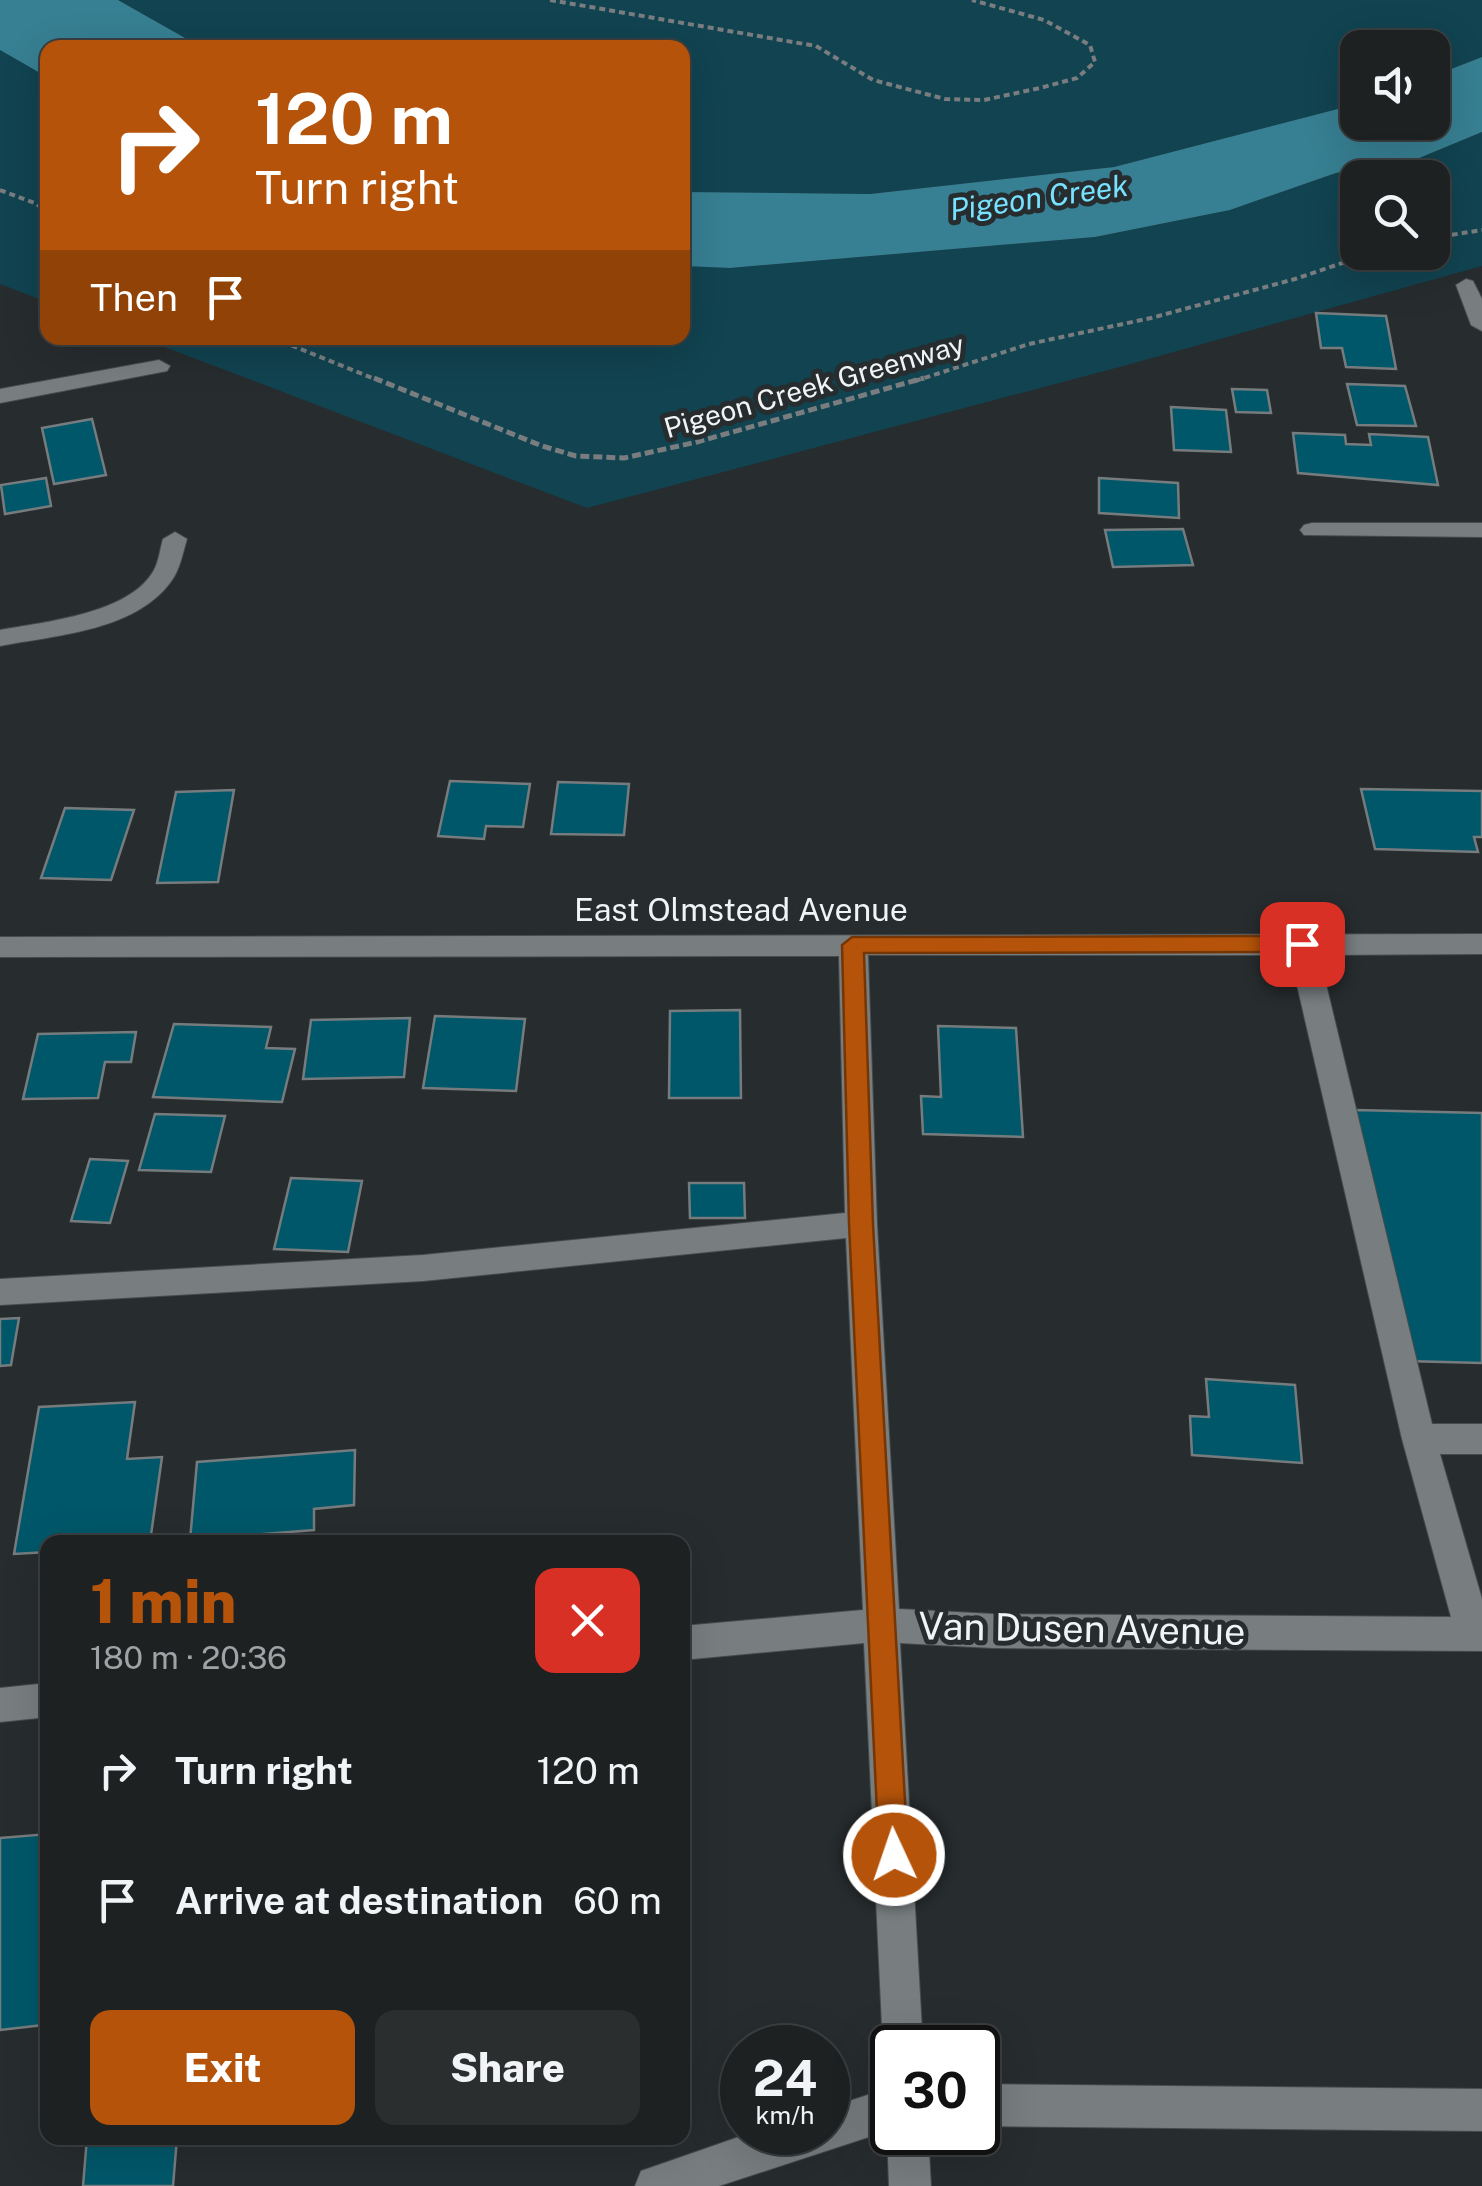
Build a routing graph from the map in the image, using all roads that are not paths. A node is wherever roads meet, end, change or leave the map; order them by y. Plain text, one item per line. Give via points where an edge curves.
1 (1466, 285) dead end
2 (1482, 326) edge
3 (159, 366) dead end
4 (0, 396) edge
5 (1312, 530) dead end
6 (1482, 530) edge
7 (174, 539) dead end
8 (0, 638) edge
9 (1302, 944) junction
10 (1482, 944) edge
11 (852, 945) junction
12 (0, 947) edge
13 (861, 1224) junction
14 (0, 1292) edge
15 (1419, 1439) junction
16 (1482, 1439) edge
17 (882, 1625) junction
18 (1478, 1634) edge
19 (690, 1641) edge
20 (40, 1701) edge
21 (0, 1705) edge
22 (902, 2025) edge
23 (1000, 2104) edge
24 (1482, 2110) edge
25 (749, 2155) edge
26 (908, 2155) edge
27 (656, 2186) edge
28 (910, 2186) edge

1 - 2 street
3 - 4 street
5 - 6 street
7 - 8 street via 163,576 128,604
9 - 10 street, East Olmstead Avenue
9 - 11 street, East Olmstead Avenue
9 - 15 street
11 - 12 street, East Olmstead Avenue
11 - 13 street
13 - 14 street via 423,1268
13 - 17 street
15 - 16 street
15 - 18 street
17 - 18 street, Van Dusen Avenue
17 - 19 street, Van Dusen Avenue
17 - 22 street
20 - 21 street
23 - 24 street
25 - 27 street
26 - 28 street

